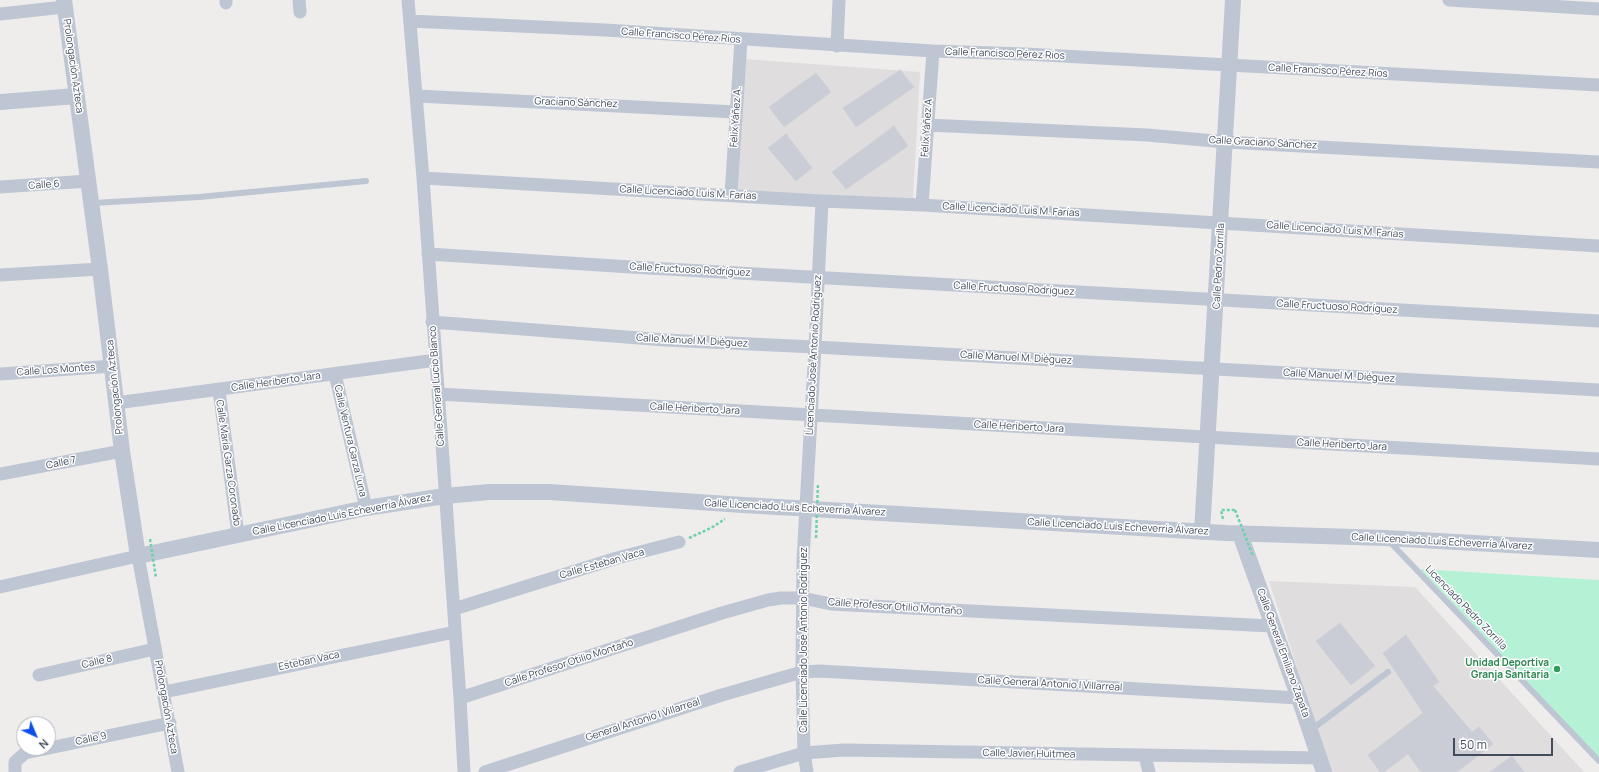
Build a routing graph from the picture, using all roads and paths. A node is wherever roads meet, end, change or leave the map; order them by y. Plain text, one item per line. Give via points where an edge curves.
1 (408, 0) edge
2 (839, 0) edge
3 (1233, 0) edge
4 (1449, 0) edge
5 (64, 4) edge
6 (1599, 8) edge
7 (0, 14) edge
8 (410, 21) junction
9 (741, 40) junction
10 (837, 46) junction
11 (933, 51) junction
12 (1230, 65) junction
13 (1599, 85) edge
14 (76, 96) junction
15 (417, 96) junction
16 (0, 102) edge
17 (736, 112) junction
18 (927, 125) junction
19 (1226, 142) junction
20 (1599, 162) edge
21 (423, 178) junction
22 (88, 181) junction
23 (366, 181) dead end
24 (0, 187) edge
25 (731, 195) junction
26 (822, 201) junction
27 (92, 203) junction
28 (922, 205) junction
29 (1222, 222) junction
30 (1599, 246) edge
31 (428, 254) junction
32 (100, 269) junction
33 (0, 275) edge
34 (819, 278) junction
35 (1217, 300) junction
36 (1599, 321) edge
37 (432, 322) junction
38 (816, 347) junction
39 (436, 360) junction
40 (113, 366) junction
41 (1213, 369) junction
42 (0, 374) edge
43 (335, 374) junction
44 (219, 390) junction
45 (1599, 390) edge
46 (438, 394) junction
47 (116, 403) junction
48 (811, 415) junction
49 (1208, 438) junction
50 (122, 451) junction
51 (1599, 459) edge
52 (0, 474) edge
53 (818, 483) dead end
54 (445, 496) junction
55 (743, 505) junction
56 (366, 508) junction
57 (805, 508) junction
58 (1221, 510) dead end
59 (1202, 532) junction
60 (1240, 534) junction
61 (238, 535) junction
62 (816, 538) dead end
63 (1385, 538) junction
64 (150, 539) dead end
65 (680, 542) joint
66 (1599, 550) edge
67 (138, 556) junction
68 (1253, 556) dead end
69 (156, 578) dead end
70 (0, 587) edge
71 (802, 598) junction
72 (454, 610) junction
73 (1272, 626) junction
74 (455, 632) junction
75 (155, 649) junction
76 (802, 672) junction
77 (1388, 672) dead end
78 (39, 675) dead end
79 (164, 692) junction
80 (460, 698) junction
81 (1299, 698) junction
82 (170, 723) junction
83 (1310, 730) junction
84 (804, 753) junction
85 (1145, 756) junction
86 (1599, 762) edge
87 (1322, 765) edge
88 (15, 767) edge
89 (178, 772) edge
90 (464, 772) edge
91 (484, 772) edge
92 (740, 772) edge
93 (807, 772) edge
94 (1149, 772) edge

1 - 8 street, Calle General Lucio Blanco
2 - 10 street
3 - 12 street, Calle Pedro Zorrilla
4 - 6 street
5 - 7 street
5 - 14 street, Prolongación Azteca
8 - 9 street, Calle Francisco Pérez Ríos via 605,30
8 - 15 street, Calle General Lucio Blanco
9 - 10 street, Calle Francisco Pérez Ríos
9 - 17 street, Félix Yáñez A.
10 - 11 street, Calle Francisco Pérez Ríos
11 - 12 street, Calle Francisco Pérez Ríos
11 - 18 street, Félix Yáñez A
12 - 13 street, Calle Francisco Pérez Ríos
12 - 19 street, Calle Pedro Zorrilla
14 - 16 street
14 - 22 street, Prolongación Azteca
15 - 17 street, Graciano Sánchez
15 - 21 street, Calle General Lucio Blanco
17 - 25 street, Félix Yáñez A.
18 - 19 street, Calle Graciano Sánchez via 1148,135
18 - 28 street, Félix Yáñez A
19 - 20 street, Calle Graciano Sánchez
19 - 29 street, Calle Pedro Zorrilla
21 - 25 street, Calle Licenciado Luis M. Farías
21 - 31 street, Calle General Lucio Blanco
22 - 24 street, Calle 6
22 - 27 street, Prolongación Azteca
23 - 27 lane via 214,196
25 - 26 street, Calle Licenciado Luis M. Farías
26 - 28 street, Calle Licenciado Luis M. Farías
26 - 34 street, Licenciado José Antonio Rodríguez
27 - 32 street, Prolongación Azteca
28 - 29 street, Calle Licenciado Luis M. Farías
29 - 30 street, Calle Licenciado Luis M. Farías
29 - 35 street, Calle Pedro Zorrilla
31 - 34 street, Calle Fructuoso Rodríguez
31 - 37 street, Calle General Lucio Blanco
32 - 33 street
32 - 40 street, Prolongación Azteca
34 - 35 street, Calle Fructuoso Rodríguez
34 - 38 street, Licenciado José Antonio Rodríguez
35 - 36 street, Calle Fructuoso Rodríguez
35 - 41 street, Calle Pedro Zorrilla
37 - 38 street, Calle Manuel M. Diéguez via 665,340
37 - 39 street, Calle General Lucio Blanco
38 - 41 street, Calle Manuel M. Diéguez
38 - 48 street, Licenciado José Antonio Rodríguez
39 - 43 street, Calle Heriberto Jara
39 - 46 street, Calle General Lucio Blanco
40 - 42 street, Calle Los Montes
40 - 47 street, Prolongación Azteca
41 - 45 street, Calle Manuel M. Diéguez
41 - 49 street, Calle Pedro Zorrilla
43 - 44 street, Calle Heriberto Jara
43 - 56 street, Calle Ventura Garza Luna
44 - 47 street, Calle Heriberto Jara
44 - 61 street, Calle María Garza Coronado
46 - 48 street, Calle Heriberto Jara
46 - 54 street, Calle General Lucio Blanco
47 - 50 street, Prolongación Azteca
48 - 49 street, Calle Heriberto Jara
48 - 57 street, Licenciado José Antonio Rodríguez
49 - 51 street, Calle Heriberto Jara
49 - 59 street, Calle Pedro Zorrilla
50 - 52 street, Calle 7
50 - 67 street, Prolongación Azteca
53 - 62 path, bridge
54 - 55 street, Calle Licenciado Luis Echeverría Álvarez via 489,492 549,492
54 - 56 street, Calle Licenciado Luis Echeverría Álvarez
54 - 72 street, Calle General Lucio Blanco
55 - 57 street, Calle Licenciado Luis Echeverría Álvarez
55 - 65 path via 711,528
56 - 61 street, Calle Licenciado Luis Echeverría Álvarez
57 - 59 street, Calle Licenciado Luis Echeverría Álvarez
57 - 71 street, Calle Licenciado José Antonio Rodríguez
58 - 68 path, bridge via 1235,510
59 - 60 street, Calle Licenciado Luis Echeverría Álvarez
60 - 63 street, Calle Licenciado Luis Echeverría Álvarez
60 - 73 street, Calle General Emiliano Zapata
61 - 67 street, Calle Licenciado Luis Echeverría Álvarez
63 - 66 street, Calle Licenciado Luis Echeverría Álvarez
63 - 86 lane, Licenciado Pedro Zorrilla
64 - 69 path, bridge
65 - 72 street, Calle Esteban Vaca via 617,558
67 - 70 street, Calle Licenciado Luis Echeverría Álvarez
67 - 75 street, Prolongación Azteca
71 - 73 street, Calle Profesor Otilio Montaño via 858,606
71 - 76 street, Calle Licenciado José Antonio Rodríguez
71 - 80 street, Calle Profesor Otilio Montaño via 768,600 722,613
72 - 74 street, Calle General Lucio Blanco
73 - 81 street, Calle General Emiliano Zapata
74 - 79 street, Esteban Vaca
74 - 80 street, Calle General Lucio Blanco
75 - 78 street, Calle 8
75 - 79 street, Prolongación Azteca
76 - 81 street, Calle General Antonio I Villarreal
76 - 84 street, Calle Licenciado José Antonio Rodríguez
76 - 91 street, General Antonio I Villarreal via 722,695
77 - 83 lane
79 - 82 street, Prolongación Azteca
80 - 90 street, Calle General Lucio Blanco
81 - 83 street, Calle General Emiliano Zapata
82 - 88 street, Calle 9 via 25,753
82 - 89 street, Prolongación Azteca
83 - 87 street, Calle General Emiliano Zapata
84 - 85 street, Calle Javier Huitmea via 844,750
84 - 92 street, Calle Javier Huitmea
84 - 93 street, Calle Licenciado José Antonio Rodríguez
85 - 87 street, Calle Javier Huitmea
85 - 94 street

